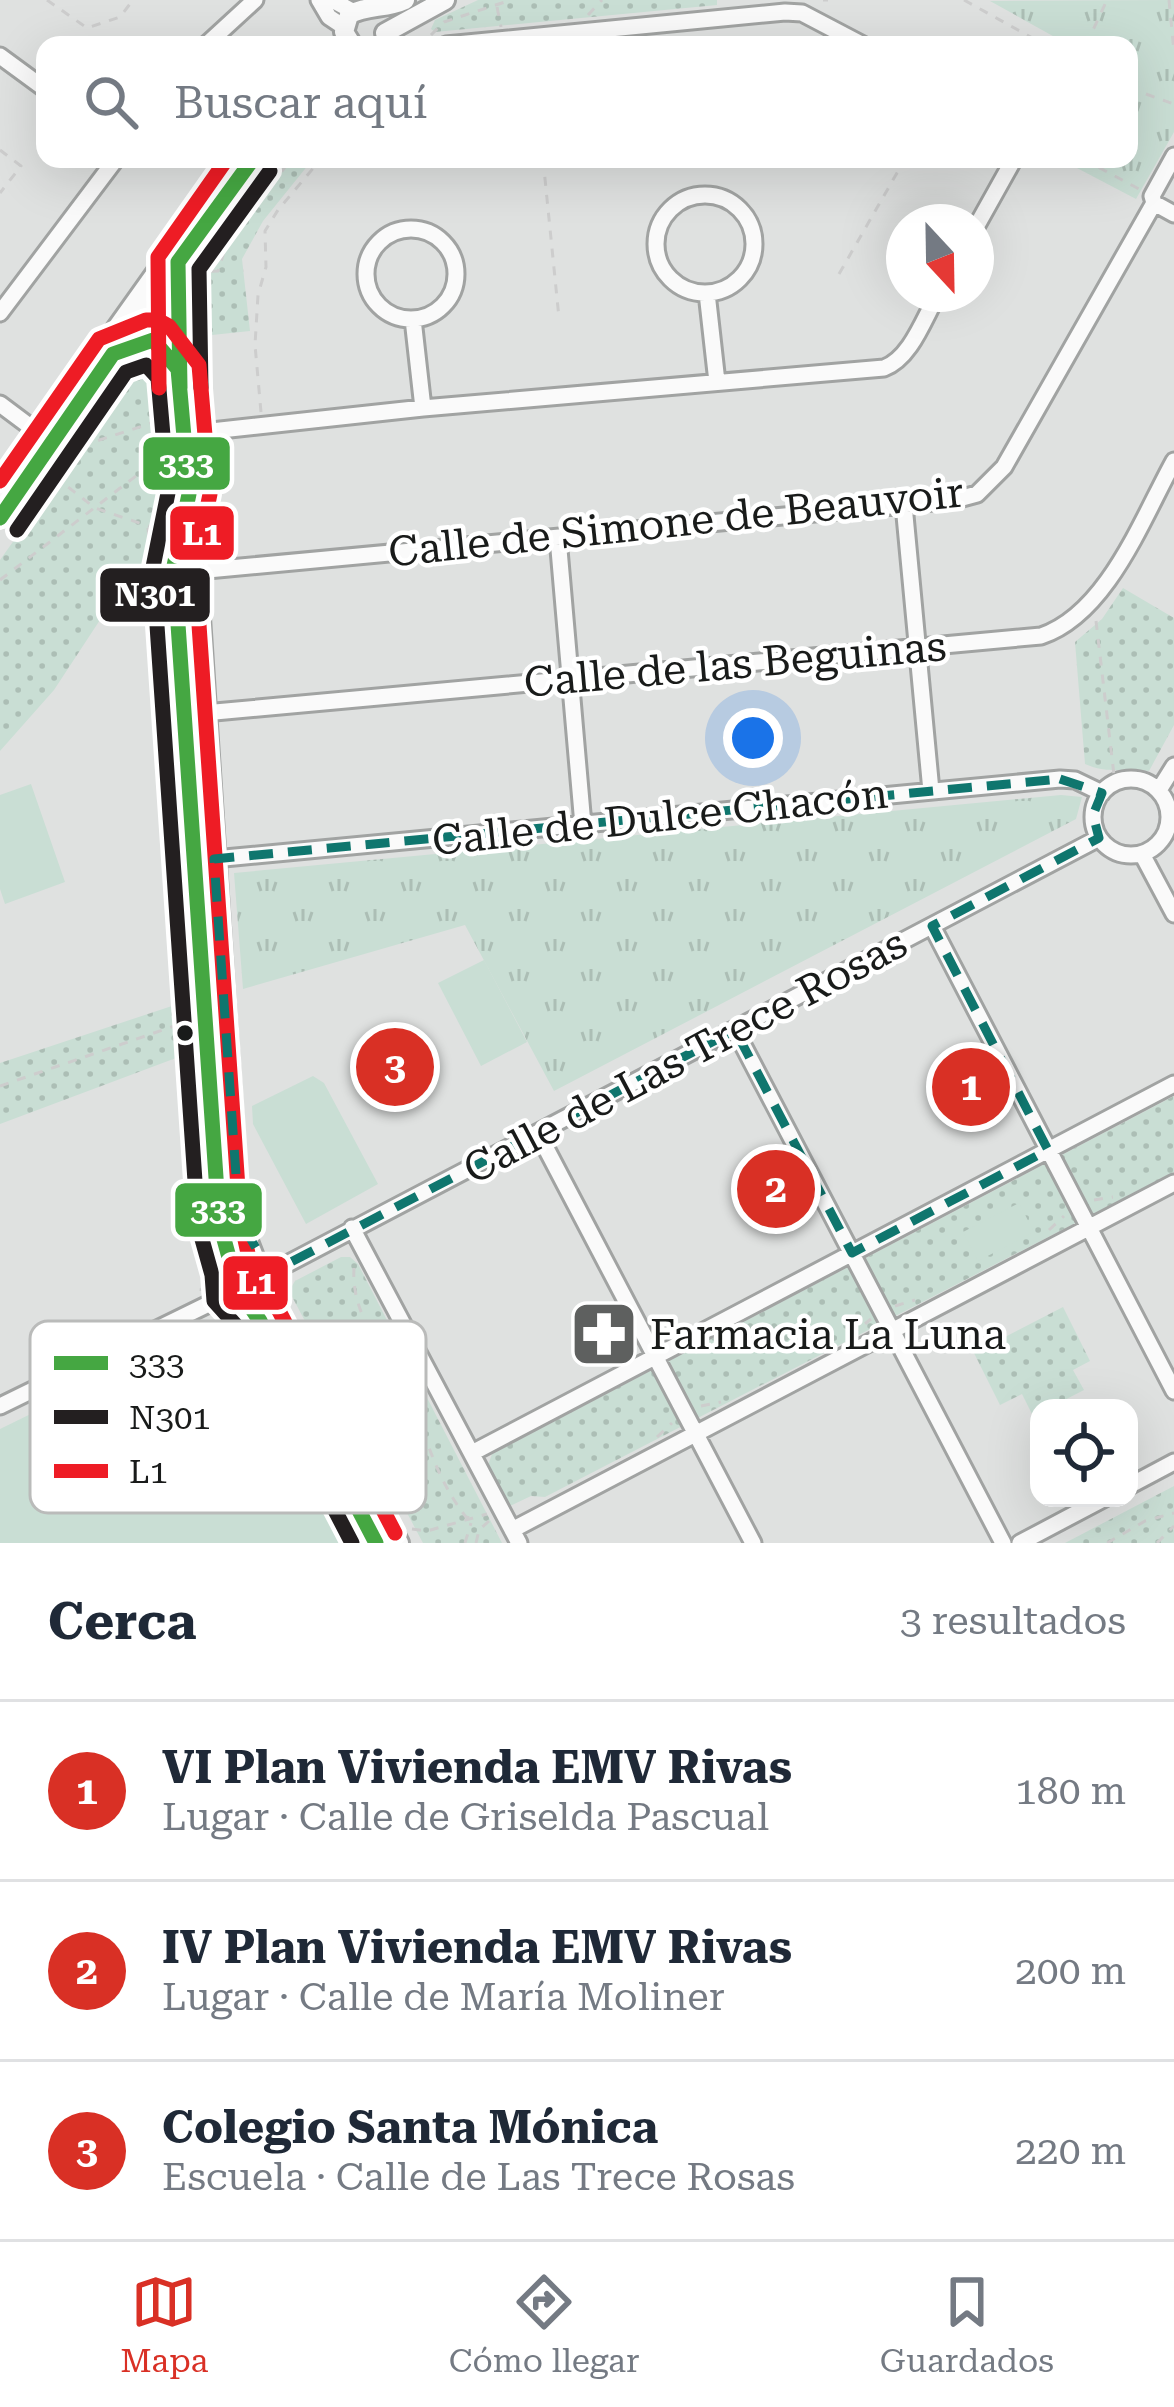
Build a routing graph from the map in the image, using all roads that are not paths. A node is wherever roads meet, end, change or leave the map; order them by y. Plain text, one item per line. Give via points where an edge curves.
1 (255, 0) edge
2 (319, 0) edge
3 (332, 0) edge
4 (405, 0) edge
5 (445, 0) edge
6 (375, 11) junction
7 (347, 33) edge
8 (216, 36) edge
9 (381, 36) edge
10 (389, 36) edge
11 (538, 36) edge
12 (846, 36) edge
13 (0, 56) edge
14 (36, 82) edge
15 (1174, 156) edge
16 (109, 168) edge
17 (231, 168) edge
18 (247, 168) edge
19 (1009, 168) edge
20 (1153, 199) junction
21 (989, 204) edge
22 (1174, 214) edge
23 (185, 267) junction
24 (144, 288) junction
25 (707, 292) junction
26 (927, 312) edge
27 (0, 313) edge
28 (413, 319) junction
29 (147, 330) junction
30 (178, 369) junction
31 (717, 382) junction
32 (0, 404) edge
33 (423, 408) junction
34 (40, 434) junction
35 (178, 441) junction
36 (1174, 461) edge
37 (0, 491) edge
38 (189, 494) junction
39 (904, 505) junction
40 (0, 518) edge
41 (180, 532) junction
42 (557, 538) junction
43 (197, 571) junction
44 (918, 647) junction
45 (570, 679) junction
46 (204, 713) junction
47 (1174, 766) edge
48 (1159, 790) junction
49 (931, 791) junction
50 (1102, 793) junction
51 (583, 825) junction
52 (1100, 838) junction
53 (1142, 854) junction
54 (214, 859) junction
55 (1174, 914) edge
56 (932, 926) junction
57 (735, 1030) junction
58 (1174, 1084) edge
59 (538, 1133) junction
60 (1048, 1150) junction
61 (1174, 1183) edge
62 (352, 1228) junction
63 (1088, 1228) junction
64 (852, 1252) junction
65 (265, 1276) junction
66 (238, 1289) junction
67 (173, 1321) edge
68 (255, 1321) edge
69 (289, 1321) edge
70 (402, 1321) edge
71 (892, 1330) junction
72 (655, 1355) junction
73 (426, 1367) edge
74 (30, 1391) edge
75 (1174, 1391) edge
76 (0, 1406) edge
77 (696, 1433) junction
78 (472, 1453) junction
79 (1174, 1462) edge
80 (1138, 1481) edge
81 (1088, 1507) edge
82 (360, 1513) edge
83 (515, 1536) edge
84 (376, 1543) edge
85 (753, 1543) edge
86 (1003, 1543) edge
87 (1020, 1543) edge

1 - 8 street
2 - 7 street
3 - 7 street
4 - 6 street
5 - 10 street
6 - 7 street
6 - 9 street via 384,20
11 - 12 street via 785,12
13 - 14 street
15 - 20 street, Calle de Simone de Beauvoir
16 - 27 street
17 - 24 street
18 - 23 street
19 - 21 street
20 - 22 street
20 - 39 street, Calle de Simone de Beauvoir via 992,484 956,500
23 - 29 street
23 - 30 street
24 - 29 street
24 - 34 street
25 - 25 street via 747,268 754,238 740,209 712,195 668,212 656,242 665,272
25 - 31 street
26 - 31 street via 895,364
28 - 28 street via 449,298 456,272 446,246 408,230 382,240 365,277 386,312
28 - 33 street
29 - 30 street
29 - 40 street via 113,354
30 - 35 street
31 - 33 street
32 - 34 street
33 - 35 street
34 - 37 street
35 - 38 street
36 - 44 street, Calle de las Beguinas via 1093,602 1070,623 1041,635
38 - 41 street
38 - 43 street
39 - 42 street, Calle de Simone de Beauvoir
39 - 44 street
41 - 43 street
41 - 66 street via 174,566 188,990 219,1221
42 - 43 street, Calle de Simone de Beauvoir
42 - 45 street
43 - 46 street
44 - 45 street, Calle de las Beguinas
44 - 49 street
45 - 46 street, Calle de las Beguinas
45 - 51 street
46 - 54 street
47 - 48 street
48 - 50 street via 1136,779
48 - 53 street via 1169,810 1167,832
49 - 50 street, Calle de Dulce Chacón via 1060,779
49 - 51 street, Calle de Dulce Chacón
50 - 52 street via 1093,815
51 - 54 street, Calle de Dulce Chacón
52 - 53 street via 1118,853
52 - 56 street, Calle de Las Trece Rosas
53 - 55 street
54 - 65 street via 239,1218
56 - 57 street, Calle de Las Trece Rosas
56 - 60 street
57 - 59 street, Calle de Las Trece Rosas
57 - 64 street
58 - 60 street
59 - 62 street, Calle de Las Trece Rosas
59 - 72 street
60 - 63 street
60 - 64 street
61 - 63 street
62 - 65 street, Calle de Las Trece Rosas
62 - 70 street
63 - 71 street
63 - 75 street
64 - 71 street
64 - 72 street
65 - 66 street via 243,1264
65 - 66 street via 261,1301
65 - 69 street
66 - 67 street
66 - 68 street
71 - 77 street
71 - 86 street
72 - 77 street
72 - 78 street
73 - 78 street
74 - 76 street
77 - 83 street
77 - 85 street
78 - 83 street
79 - 80 street
81 - 87 street
82 - 84 street

